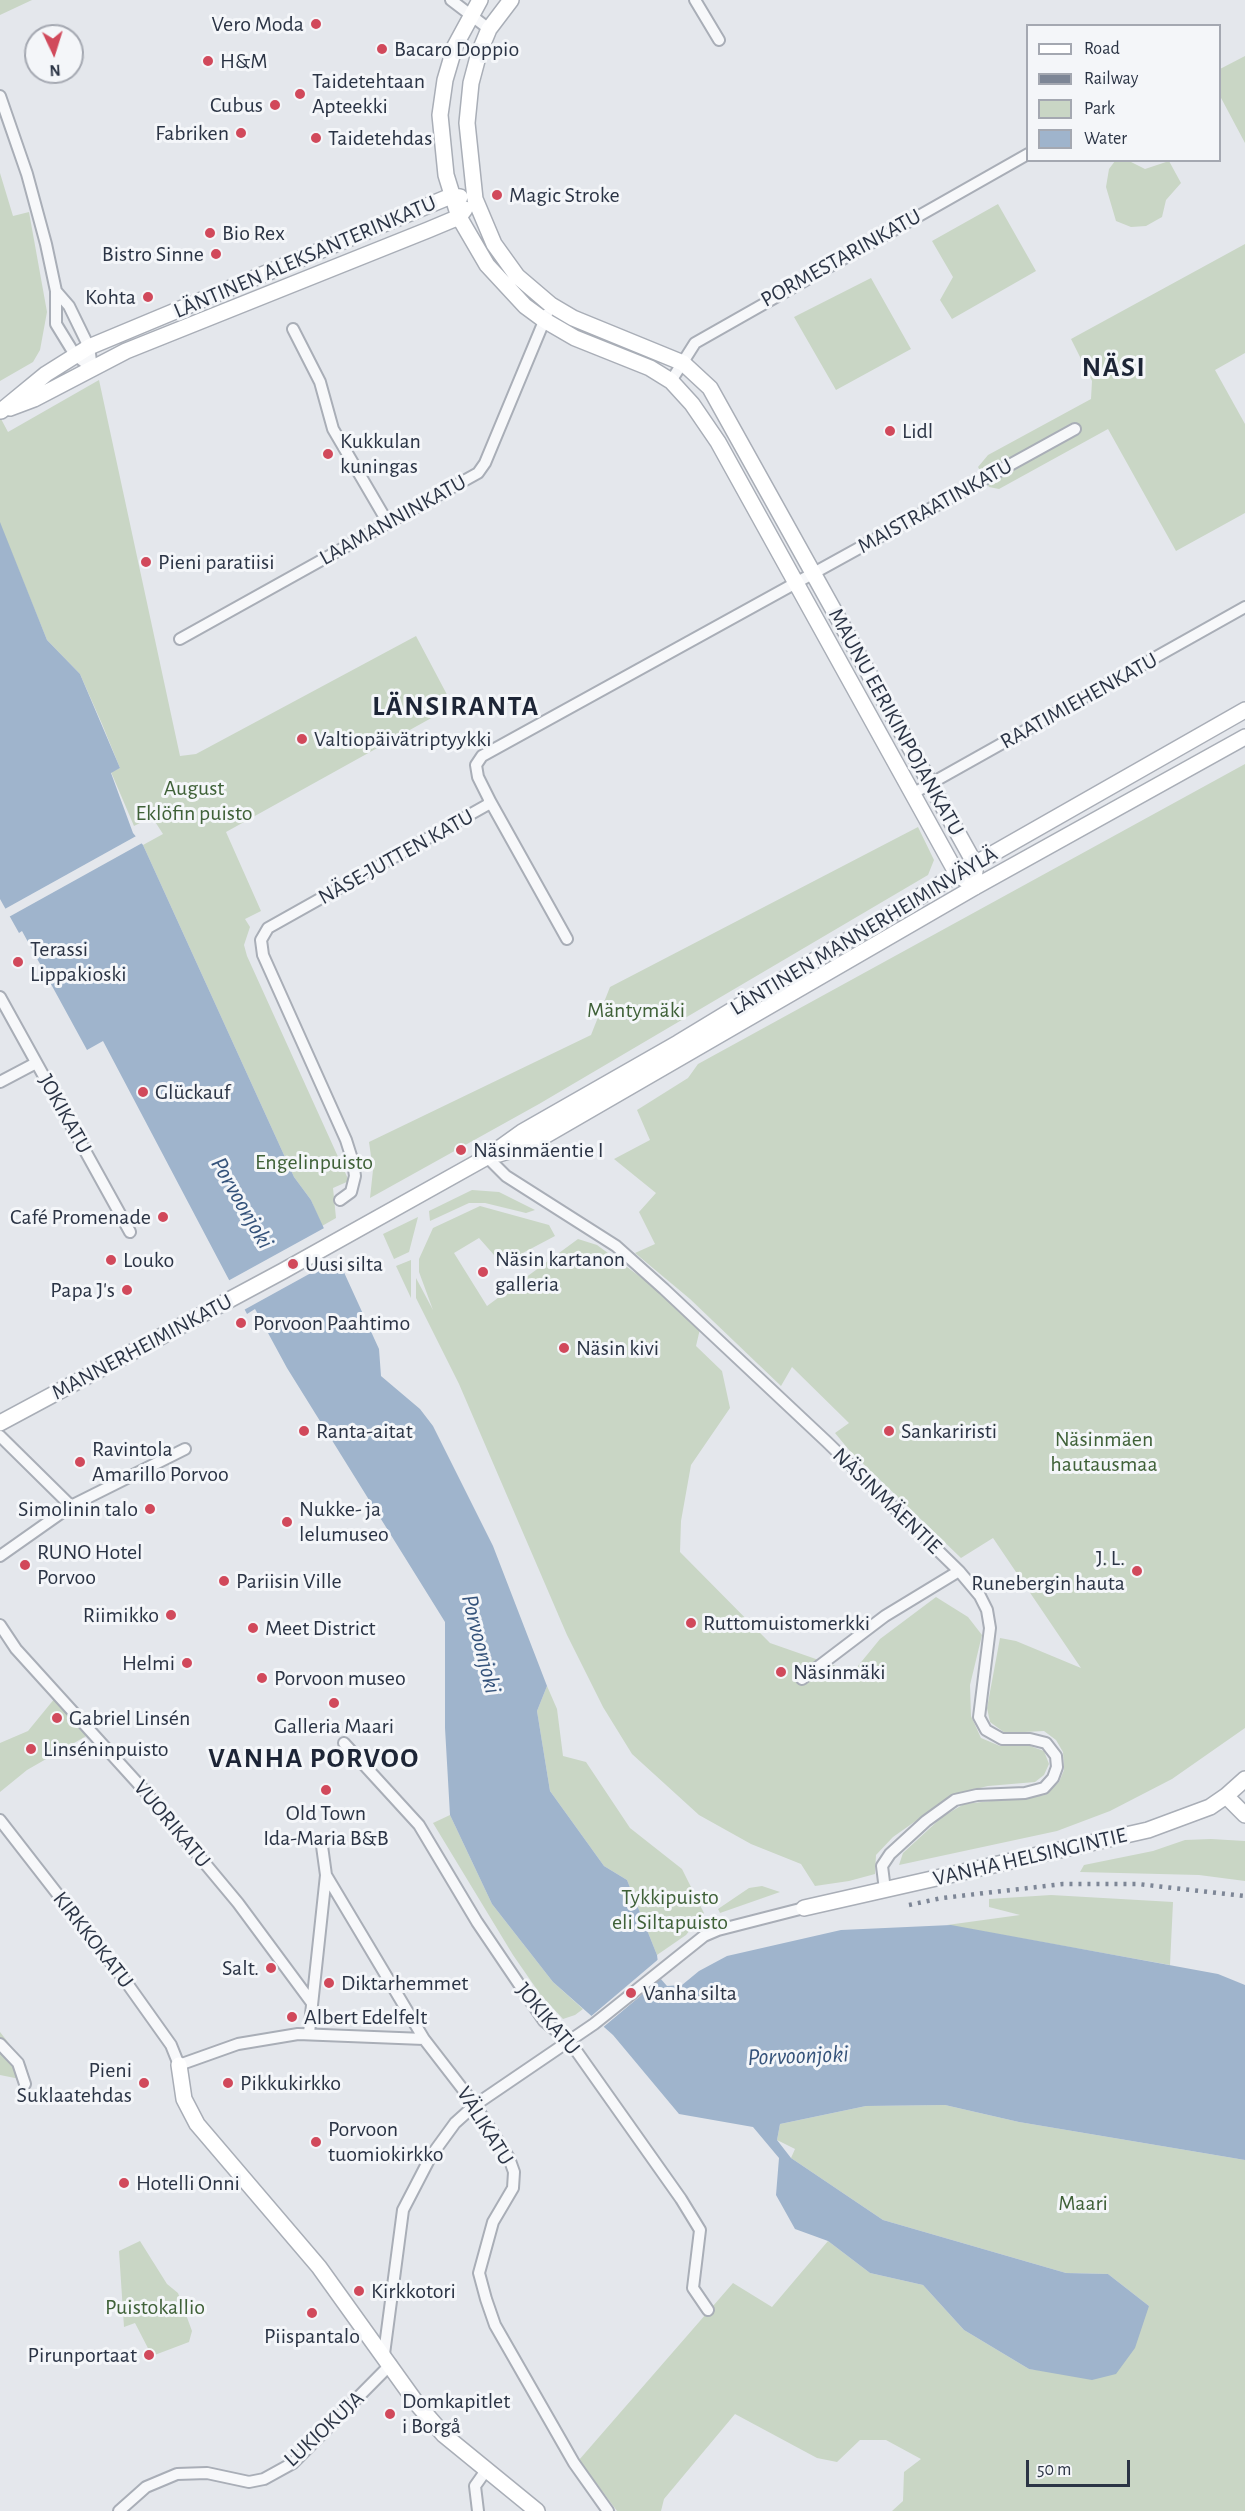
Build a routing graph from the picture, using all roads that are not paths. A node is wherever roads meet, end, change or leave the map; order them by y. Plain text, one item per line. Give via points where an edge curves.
1 (451, 0) edge
2 (480, 0) edge
3 (511, 0) edge
4 (695, 0) edge
5 (471, 15) junction
6 (489, 29) junction
7 (719, 40) dead end
8 (0, 96) edge
9 (1026, 155) edge
10 (451, 196) junction
11 (475, 199) junction
12 (459, 217) junction
13 (56, 291) junction
14 (551, 305) junction
15 (544, 320) junction
16 (293, 328) dead end
17 (82, 351) junction
18 (683, 363) junction
19 (92, 368) junction
20 (671, 381) junction
21 (1075, 429) dead end
22 (388, 523) junction
23 (814, 572) junction
24 (794, 582) junction
25 (1245, 607) edge
26 (180, 639) dead end
27 (1245, 710) edge
28 (1245, 736) edge
29 (930, 783) junction
30 (912, 794) junction
31 (490, 801) junction
32 (975, 864) junction
33 (957, 874) junction
34 (975, 887) junction
35 (567, 939) dead end
36 (0, 997) edge
37 (36, 1062) junction
38 (0, 1082) edge
39 (487, 1157) junction
40 (340, 1200) dead end
41 (130, 1232) dead end
42 (284, 1271) joint
43 (0, 1423) edge
44 (0, 1436) edge
45 (185, 1449) dead end
46 (71, 1506) junction
47 (0, 1556) edge
48 (959, 1571) junction
49 (0, 1624) edge
50 (802, 1679) dead end
51 (344, 1743) dead end
52 (1245, 1779) edge
53 (1226, 1796) junction
54 (1245, 1815) edge
55 (0, 1820) edge
56 (322, 1846) dead end
57 (326, 1875) junction
58 (885, 1890) junction
59 (804, 1908) joint
60 (312, 2003) junction
61 (309, 2033) junction
62 (424, 2039) junction
63 (570, 2042) junction
64 (0, 2044) edge
65 (179, 2065) junction
66 (25, 2084) dead end
67 (475, 2106) junction
68 (708, 2310) dead end
69 (387, 2359) junction
70 (487, 2469) junction
71 (118, 2511) edge
72 (478, 2511) edge
73 (537, 2511) edge
74 (608, 2511) edge

1 - 5 street
2 - 5 main road, MAUNU EERIKINPOJANKATU
3 - 6 main road, MAUNU EERIKINPOJANKATU
4 - 7 street
5 - 6 street
5 - 10 main road, MAUNU EERIKINPOJANKATU via 445,80 440,115
6 - 11 main road, MAUNU EERIKINPOJANKATU via 471,82 468,109 467,140
8 - 13 street via 27,174
9 - 18 street, PORMESTARINKATU via 694,343
10 - 11 main road, LÄNTINEN ALEKSANTERINKATU
10 - 12 main road, MAUNU EERIKINPOJANKATU
10 - 17 main road, LÄNTINEN ALEKSANTERINKATU
11 - 12 main road, LÄNTINEN ALEKSANTERINKATU
11 - 14 main road, MAUNU EERIKINPOJANKATU via 504,261
12 - 15 main road, MAUNU EERIKINPOJANKATU via 486,265 505,288
12 - 19 main road, LÄNTINEN ALEKSANTERINKATU via 137,346
13 - 17 street via 69,306
13 - 17 street via 56,324
14 - 15 street, LAAMANNINKATU
14 - 18 main road, MAUNU EERIKINPOJANKATU via 573,318
15 - 20 main road, MAUNU EERIKINPOJANKATU
15 - 22 street, LAAMANNINKATU via 485,464 469,479
16 - 22 street via 320,382 333,429
17 - 19 street
17 - 19 main road, LÄNTINEN ALEKSANTERINKATU via 1,411 34,399
18 - 20 street, PORMESTARINKATU
18 - 23 main road, MAUNU EERIKINPOJANKATU via 713,391
20 - 24 main road, MAUNU EERIKINPOJANKATU via 718,442
21 - 23 street, MAISTRAATINKATU
22 - 26 street, LAAMANNINKATU
23 - 24 street, MAISTRAATINKATU
23 - 29 main road, MAUNU EERIKINPOJANKATU
24 - 30 main road, MAUNU EERIKINPOJANKATU
24 - 31 street, NÄSE-JUTTEN KATU via 482,756 477,771
25 - 29 street, RAATIMIEHENKATU
27 - 32 main road, LÄNTINEN MANNERHEIMINVÄYLÄ
28 - 34 main road, LÄNTINEN MANNERHEIMINVÄYLÄ
29 - 30 street, RAATIMIEHENKATU
29 - 32 main road, MAUNU EERIKINPOJANKATU
30 - 33 main road, MAUNU EERIKINPOJANKATU
31 - 35 street
31 - 40 street, NÄSE-JUTTEN KATU via 472,815 264,933 263,955 353,1162 351,1192
32 - 33 main road, LÄNTINEN MANNERHEIMINVÄYLÄ
32 - 34 main road, MAUNU EERIKINPOJANKATU
33 - 34 main road, MAUNU EERIKINPOJANKATU
33 - 39 main road, LÄNTINEN MANNERHEIMINVÄYLÄ via 678,1043 522,1132
34 - 39 main road, LÄNTINEN MANNERHEIMINVÄYLÄ via 529,1145
36 - 37 street, JOKIKATU
37 - 38 street
37 - 41 street, JOKIKATU
39 - 42 main road, LÄNTINEN MANNERHEIMINVÄYLÄ
39 - 48 street, NÄSINMÄENTIE via 506,1176 616,1246 778,1395
42 - 43 main road, MANNERHEIMINKATU
44 - 46 street
45 - 46 street
46 - 47 street
48 - 50 street via 885,1616
48 - 58 street, NÄSINMÄENTIE via 980,1596 990,1628 979,1717 986,1730 1002,1739 1046,1743 1056,1756 1058,1767 1044,1788 955,1800 890,1854 882,1866
49 - 60 street, VUORIKATU via 16,1649 143,1789 238,1903
51 - 63 street, JOKIKATU via 419,1825 514,1978 544,2021
52 - 53 main road, VANHA HELSINGINTIE
53 - 54 main road
53 - 58 main road, VANHA HELSINGINTIE via 1191,1815 1148,1830
55 - 65 street, KIRKKOKATU via 146,2009 171,2045
56 - 57 street, VÄLIKATU
57 - 60 street
57 - 62 street, VÄLIKATU
58 - 59 main road, VANHA HELSINGINTIE
59 - 63 street via 718,1929 668,1962
60 - 61 street
61 - 62 street
61 - 65 street via 238,2044
62 - 67 street, VÄLIKATU
63 - 67 street
63 - 68 street, JOKIKATU via 700,2230 693,2288
64 - 66 street via 18,2063
65 - 69 main road via 183,2099 197,2124 319,2267
67 - 69 street via 455,2123 431,2156 403,2210
67 - 74 street, VÄLIKATU via 514,2172 513,2188 493,2222 479,2272 486,2299 495,2325 574,2463
69 - 70 main road via 433,2423
69 - 71 street, LUKIOKUJA via 293,2463 264,2479 249,2482 207,2473 177,2474 146,2487
70 - 72 street via 475,2486
70 - 73 main road

